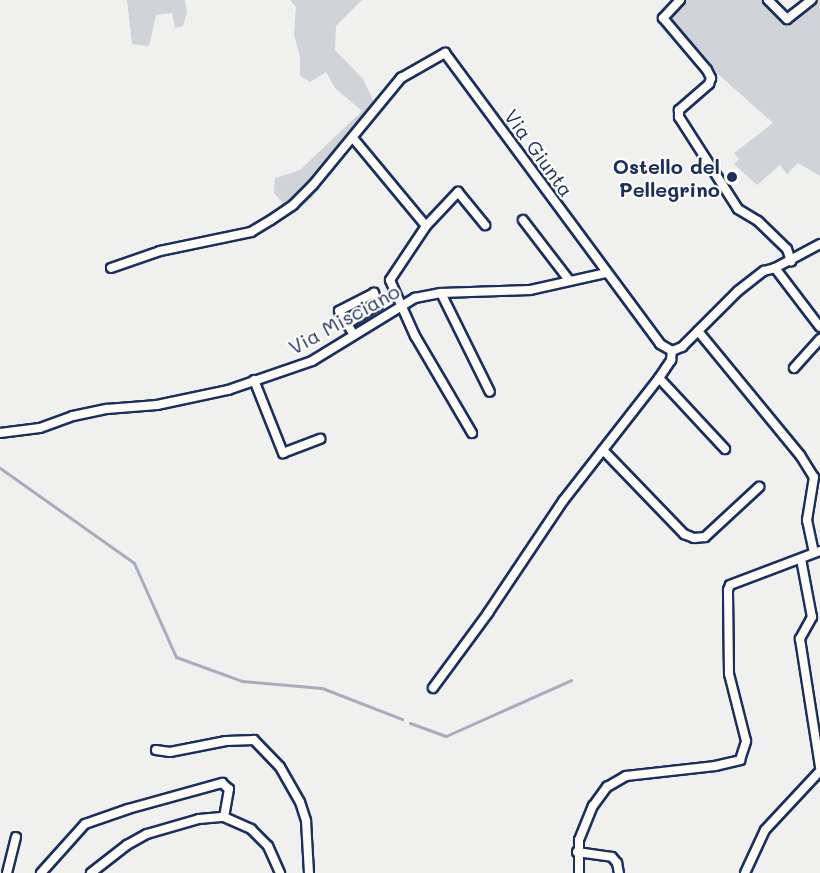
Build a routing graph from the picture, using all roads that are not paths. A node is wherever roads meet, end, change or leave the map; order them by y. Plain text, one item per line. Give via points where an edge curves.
1 (680, 0) edge
2 (768, 0) edge
3 (811, 0) edge
4 (353, 138) junction
5 (523, 219) dead end
6 (485, 225) dead end
7 (426, 226) junction
8 (820, 244) edge
9 (791, 261) junction
10 (111, 268) dead end
11 (776, 268) junction
12 (606, 273) junction
13 (569, 280) junction
14 (441, 293) junction
15 (400, 306) junction
16 (347, 324) junction
17 (820, 327) edge
18 (698, 331) junction
19 (354, 335) junction
20 (820, 339) edge
21 (672, 351) junction
22 (794, 368) dead end
23 (659, 378) junction
24 (254, 380) junction
25 (490, 392) dead end
26 (0, 433) edge
27 (472, 434) dead end
28 (320, 439) dead end
29 (725, 449) dead end
30 (603, 450) junction
31 (759, 487) dead end
32 (817, 552) edge
33 (801, 559) junction
34 (433, 688) dead end
35 (156, 750) dead end
36 (820, 769) edge
37 (224, 818) junction
38 (16, 837) dead end
39 (577, 852) junction
40 (7, 873) edge
41 (41, 873) edge
42 (91, 873) edge
43 (280, 873) edge
44 (309, 873) edge
45 (579, 873) edge
46 (619, 873) edge
47 (744, 873) edge

1 - 9 street via 663,18 711,78 679,110 679,117 738,209 758,221 787,249
2 - 3 street via 787,18
4 - 7 street
4 - 10 street via 293,205 250,232 160,251
4 - 12 street, Via Giunta via 401,78 445,53
5 - 13 street
6 - 7 street via 458,192
7 - 15 street via 390,280
8 - 9 street
9 - 11 street
11 - 17 street
11 - 18 street via 738,291
12 - 13 street, Via Misciano
12 - 21 street via 660,344
13 - 14 street, Via Misciano via 509,292
14 - 15 street, Via Misciano via 415,298
14 - 25 street
15 - 19 street, Via Misciano
15 - 27 street
16 - 16 street via 339,311 374,293 378,305
16 - 19 street
18 - 21 street
18 - 32 street via 814,477 807,520
19 - 24 street, Via Misciano via 312,361
20 - 22 street
21 - 23 street via 671,360
23 - 29 street
23 - 30 street
24 - 26 street, Via Misciano via 192,399 107,409 40,428
24 - 28 street via 283,453
30 - 31 street via 684,534 694,538 705,537
30 - 34 street via 545,526
32 - 33 street
33 - 36 street via 812,617 800,639
33 - 39 street via 730,585 728,590 729,674 746,741 740,760 626,776 616,781 593,806
35 - 44 street via 170,752 254,740 280,767 300,802 306,821
36 - 47 street via 765,830
37 - 41 street via 229,789 222,783 128,809 85,824
37 - 42 street via 199,819 147,834
37 - 43 street via 260,837
38 - 40 street
39 - 45 street
39 - 46 street via 612,857

